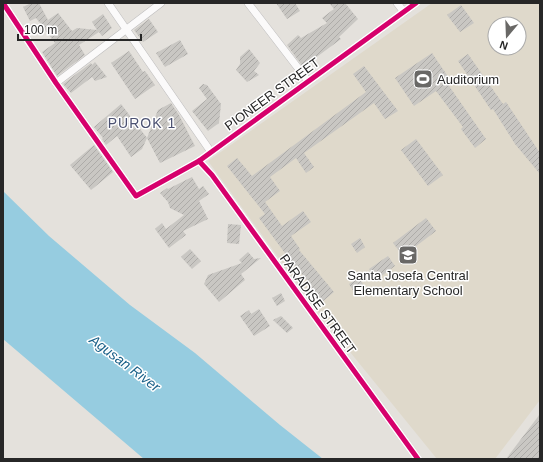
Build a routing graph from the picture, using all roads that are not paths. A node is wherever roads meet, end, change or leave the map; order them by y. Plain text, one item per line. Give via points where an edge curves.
1 (3, 3) edge
2 (108, 3) edge
3 (161, 3) edge
4 (248, 3) edge
5 (397, 3) edge
6 (416, 3) edge
7 (404, 12) junction
8 (125, 29) junction
9 (308, 81) junction
10 (56, 83) junction
11 (212, 152) junction
12 (199, 161) junction
13 (418, 459) edge

1 - 10 street
2 - 8 street
3 - 8 street
4 - 9 street
5 - 7 street
6 - 7 street, PIONEER STREET
7 - 9 street, PIONEER STREET
8 - 10 street
8 - 11 street
9 - 11 street, PIONEER STREET
10 - 12 street, PIONEER STREET via 136,196
11 - 12 street, PIONEER STREET
12 - 13 street, PARADISE STREET via 212,175

